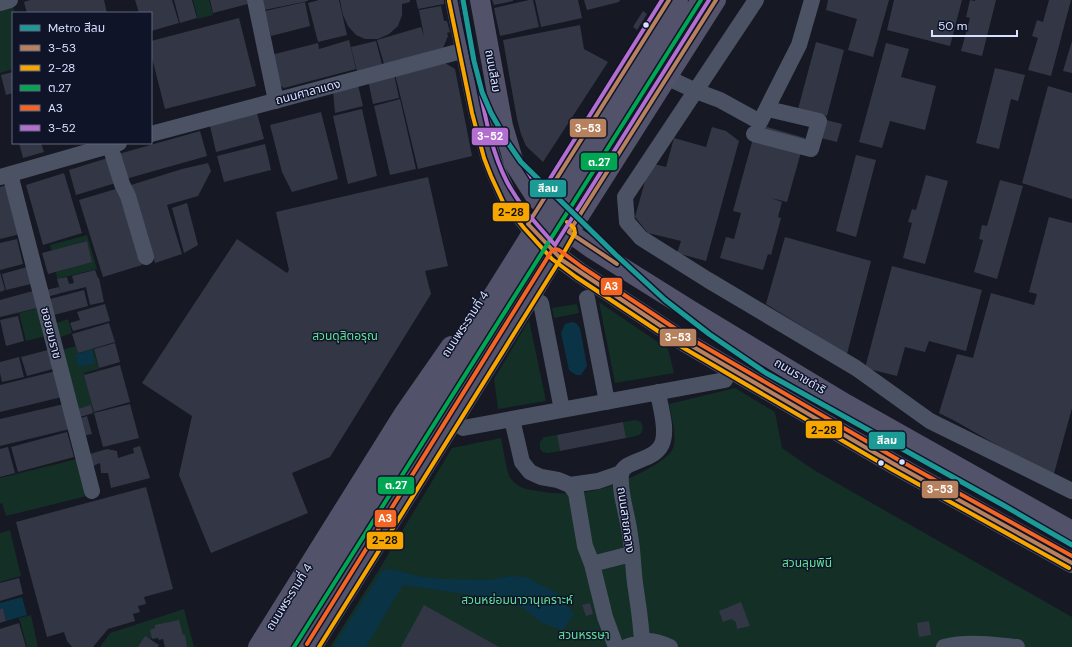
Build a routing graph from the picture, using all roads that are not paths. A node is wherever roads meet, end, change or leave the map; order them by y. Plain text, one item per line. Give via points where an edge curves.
1 (10, 0) edge
2 (255, 0) edge
3 (455, 0) edge
4 (480, 0) edge
5 (669, 0) edge
6 (678, 0) edge
7 (701, 0) edge
8 (716, 0) edge
9 (756, 0) edge
10 (812, 0) edge
11 (0, 3) edge
12 (465, 50) junction
13 (666, 77) junction
14 (696, 91) junction
15 (276, 101) junction
16 (768, 109) junction
17 (152, 134) edge
18 (754, 134) dead end
19 (114, 144) edge
20 (5, 176) edge
21 (541, 204) junction
22 (528, 224) junction
23 (569, 232) junction
24 (556, 255) junction
25 (146, 257) dead end
26 (587, 298) dead end
27 (541, 303) dead end
28 (752, 348) junction
29 (730, 376) junction
30 (658, 392) junction
31 (607, 402) junction
32 (562, 410) junction
33 (512, 419) junction
34 (463, 428) dead end
35 (908, 439) junction
36 (378, 454) junction
37 (894, 464) junction
38 (621, 473) junction
39 (419, 477) junction
40 (570, 485) junction
41 (92, 491) dead end
42 (1072, 491) edge
43 (1072, 530) edge
44 (631, 554) junction
45 (1072, 563) edge
46 (592, 564) junction
47 (642, 644) edge
48 (258, 647) edge
49 (274, 647) edge
50 (294, 647) edge
51 (312, 647) edge
52 (616, 647) edge
53 (626, 647) edge
54 (670, 647) edge
55 (944, 647) edge
56 (1017, 647) edge

1 - 11 street
2 - 15 street
3 - 12 main road, ถนนสีลม
4 - 21 main road, ถนนสีลม via 502,126 514,163
5 - 21 main road, ถนนพระรามที่ 4
6 - 49 main road, ถนนพระรามที่ 4, bridge
7 - 50 main road, bridge
8 - 13 main road
9 - 14 street
10 - 16 street via 799,45
12 - 15 street, ถนนศาลาแดง
12 - 22 main road, ถนนสีลม via 490,156 508,198
13 - 14 street
13 - 23 main road
14 - 16 street via 720,100 760,122
14 - 42 street via 625,197 626,222 641,238 856,368 930,421
15 - 17 street, ถนนศาลาแดง
16 - 18 street via 819,121 811,149
19 - 20 street
19 - 25 street via 122,184
20 - 41 street, ซอยยมราช
21 - 22 main road, ถนนพระรามที่ 4
21 - 23 main road, ถนนราชดำริ
22 - 24 main road
22 - 36 main road, ถนนพระรามที่ 4 via 460,334
23 - 24 main road
23 - 28 main road, ถนนราชดำริ
24 - 29 main road via 685,342
24 - 39 main road
26 - 31 street
27 - 32 street
28 - 29 main road
28 - 35 main road, ถนนราชดำริ
29 - 30 street
29 - 37 main road
30 - 31 street
30 - 38 street, ถนนสายกลาง via 665,428 664,440 652,455 626,466
31 - 32 street
32 - 33 street
33 - 34 street
33 - 40 street via 522,462 530,472
35 - 37 main road
35 - 43 main road, ถนนราชดำริ
36 - 39 main road via 386,450 404,453 418,467
36 - 48 main road, ถนนพระรามที่ 4
37 - 45 main road
38 - 40 street via 598,481
38 - 44 street, ถนนสายกลาง via 620,483
39 - 51 main road
40 - 46 street via 576,493 585,546
44 - 46 street
44 - 47 street, ถนนสายกลาง
46 - 52 street via 605,617
47 - 53 street
47 - 54 street via 656,641
55 - 56 street via 974,644

